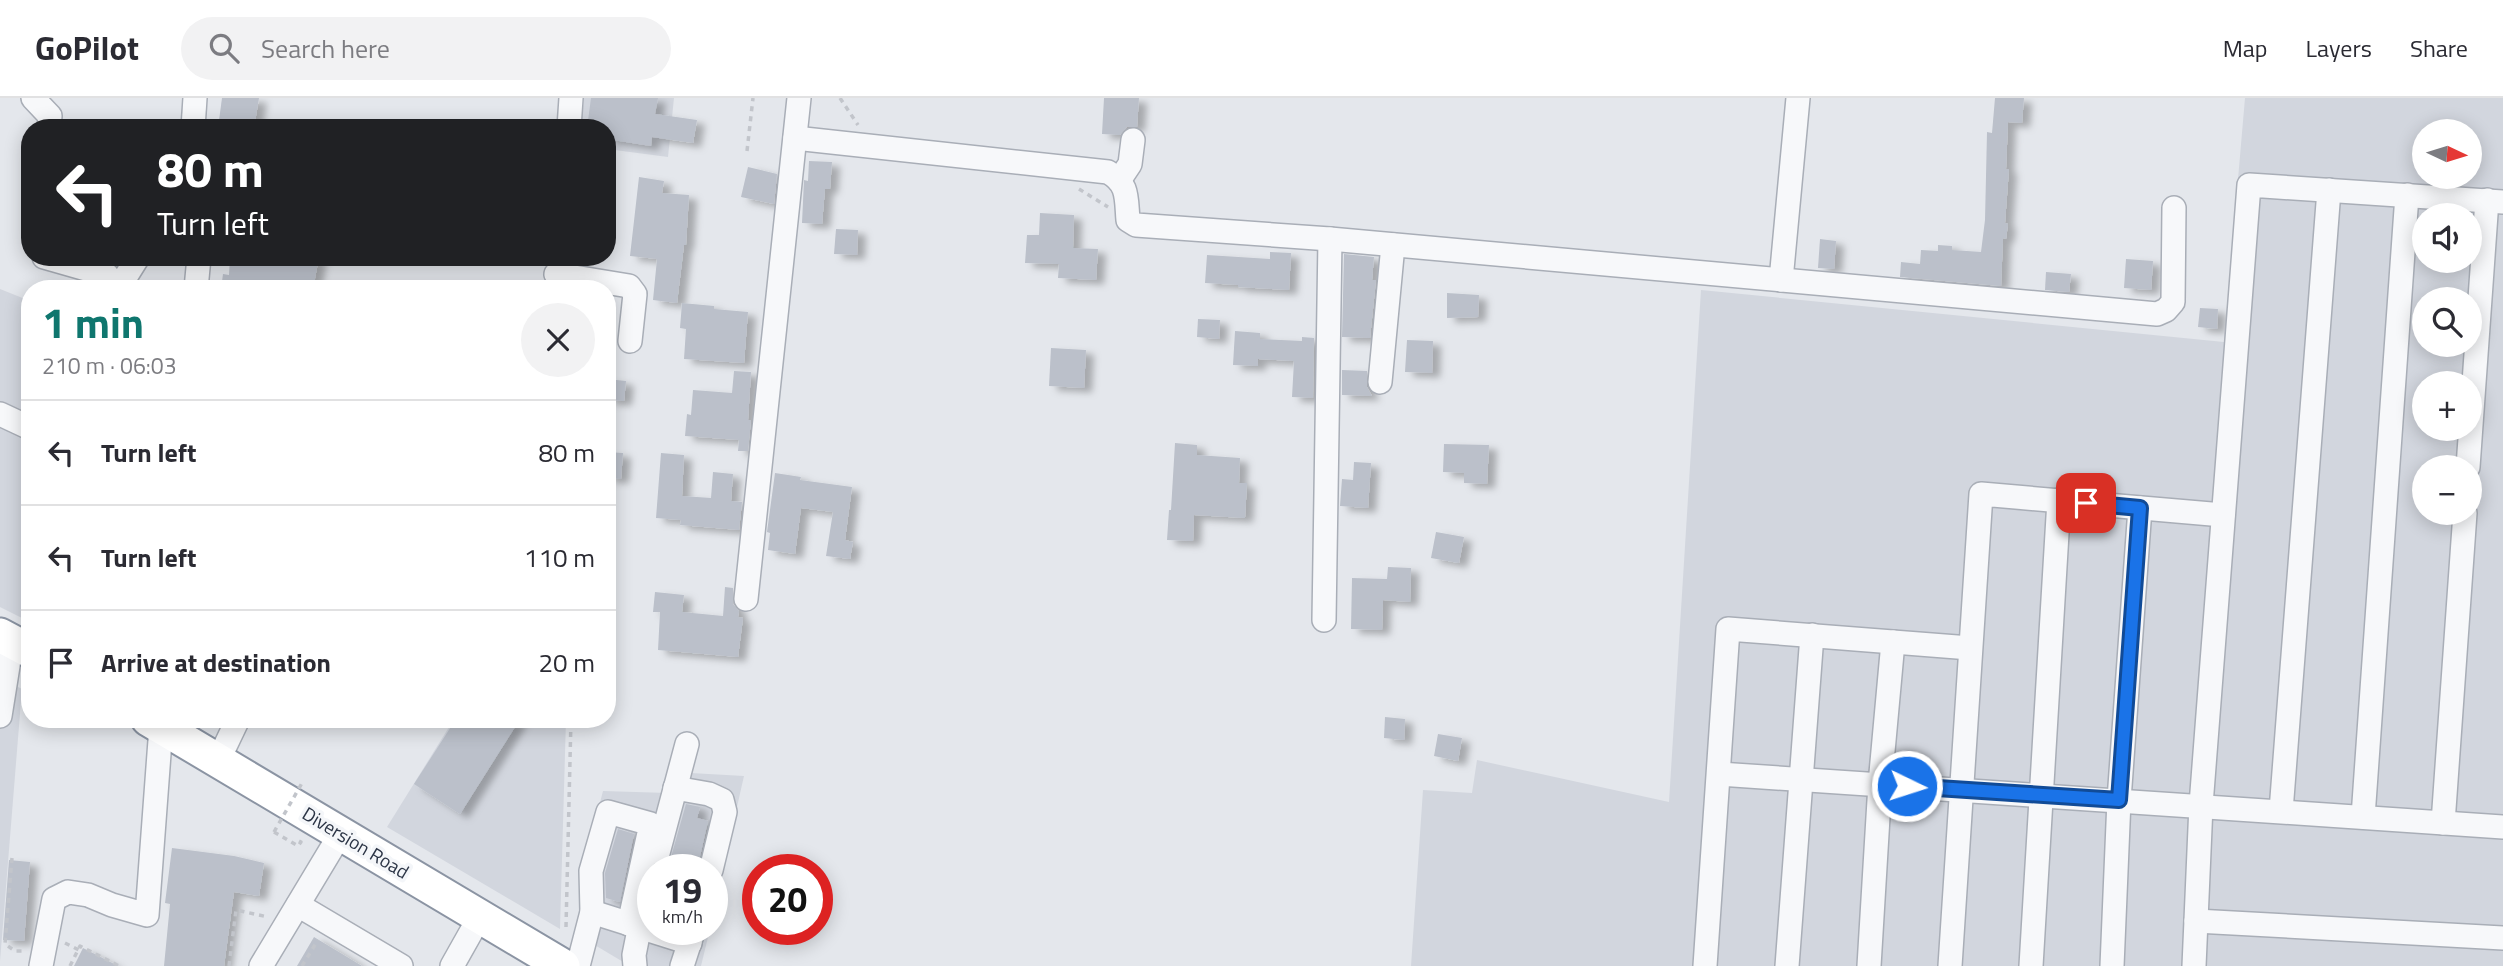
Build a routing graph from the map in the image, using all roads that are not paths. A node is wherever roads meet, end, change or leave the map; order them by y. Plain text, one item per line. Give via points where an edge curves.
1 (33, 98) edge
2 (195, 98) edge
3 (571, 98) edge
4 (799, 98) edge
5 (1798, 98) edge
6 (50, 119) edge
7 (193, 119) edge
8 (570, 119) edge
9 (795, 138) junction
10 (1133, 140) dead end
11 (1120, 179) junction
12 (2329, 190) junction
13 (2407, 195) junction
14 (2495, 201) edge
15 (2174, 208) dead end
16 (1330, 239) junction
17 (1393, 245) junction
18 (76, 266) edge
19 (556, 273) edge
20 (111, 280) edge
21 (595, 280) edge
22 (1781, 280) junction
23 (616, 284) edge
24 (630, 341) dead end
25 (1380, 382) dead end
26 (0, 414) edge
27 (21, 424) edge
28 (2469, 455) edge
29 (2059, 500) junction
30 (2140, 508) junction
31 (2223, 515) junction
32 (2464, 525) edge
33 (746, 599) dead end
34 (1325, 620) dead end
35 (1812, 635) junction
36 (14, 642) edge
37 (1893, 642) junction
38 (1970, 648) junction
39 (1, 692) edge
40 (0, 716) edge
41 (159, 728) edge
42 (168, 728) edge
43 (234, 728) edge
44 (687, 744) dead end
45 (218, 761) junction
46 (1719, 774) junction
47 (1801, 779) junction
48 (1880, 785) junction
49 (675, 788) junction
50 (1961, 790) junction
51 (2041, 795) junction
52 (2119, 800) junction
53 (2201, 806) junction
54 (2281, 811) junction
55 (2363, 817) junction
56 (2443, 823) junction
57 (2503, 828) edge
58 (341, 833) junction
59 (658, 854) edge
60 (714, 854) edge
61 (592, 912) junction
62 (293, 913) junction
63 (637, 917) edge
64 (480, 918) junction
65 (2196, 920) junction
66 (634, 926) junction
67 (637, 927) edge
68 (2503, 938) edge
69 (689, 945) edge
70 (564, 952) edge
71 (42, 959) edge
72 (261, 966) edge
73 (401, 966) edge
74 (452, 966) edge
75 (578, 966) edge
76 (635, 966) edge
77 (682, 966) edge
78 (1705, 966) edge
79 (1787, 966) edge
80 (1869, 966) edge
81 (1950, 966) edge
82 (2031, 966) edge
83 (2112, 966) edge
84 (2194, 966) edge

1 - 6 street
2 - 7 street
3 - 8 street
4 - 9 street
5 - 22 street
9 - 11 street via 1108,172
9 - 33 street
10 - 11 street via 1130,164
11 - 16 street via 1128,220 1136,225
12 - 13 street
12 - 31 street via 2249,185
12 - 54 street
13 - 14 street
13 - 55 street
14 - 28 street
15 - 22 street via 2173,302 2157,314
16 - 17 street
16 - 34 street
17 - 22 street
17 - 25 street
18 - 20 street
19 - 21 street
23 - 24 street via 629,286 635,294
26 - 27 street
29 - 30 street
29 - 38 street via 1981,494
29 - 51 street
30 - 31 street
30 - 52 street
31 - 53 street
32 - 56 street
35 - 37 street
35 - 46 street via 1728,629
35 - 47 street
36 - 39 street
37 - 38 street
37 - 48 street
38 - 50 street
39 - 40 street
41 - 71 street via 147,915 68,892 54,899
42 - 45 highway, Diversion Road
43 - 45 street
44 - 49 street
45 - 58 highway, Diversion Road
46 - 47 street
46 - 78 street
47 - 48 street
47 - 79 street
48 - 50 street
48 - 80 street
49 - 59 street
49 - 60 street via 722,800 725,812
50 - 51 street
50 - 81 street
51 - 52 street
51 - 82 street
52 - 53 street
52 - 83 street
53 - 54 street
53 - 65 street
54 - 55 street
55 - 56 street
56 - 57 street
58 - 62 street
58 - 64 highway, Diversion Road
61 - 66 street
61 - 66 street via 591,871 608,812 651,824
61 - 75 street
62 - 72 street
62 - 73 street
63 - 66 street
64 - 70 highway, Diversion Road
64 - 74 street
65 - 68 street
65 - 84 street
66 - 67 street
66 - 76 street
69 - 77 street

